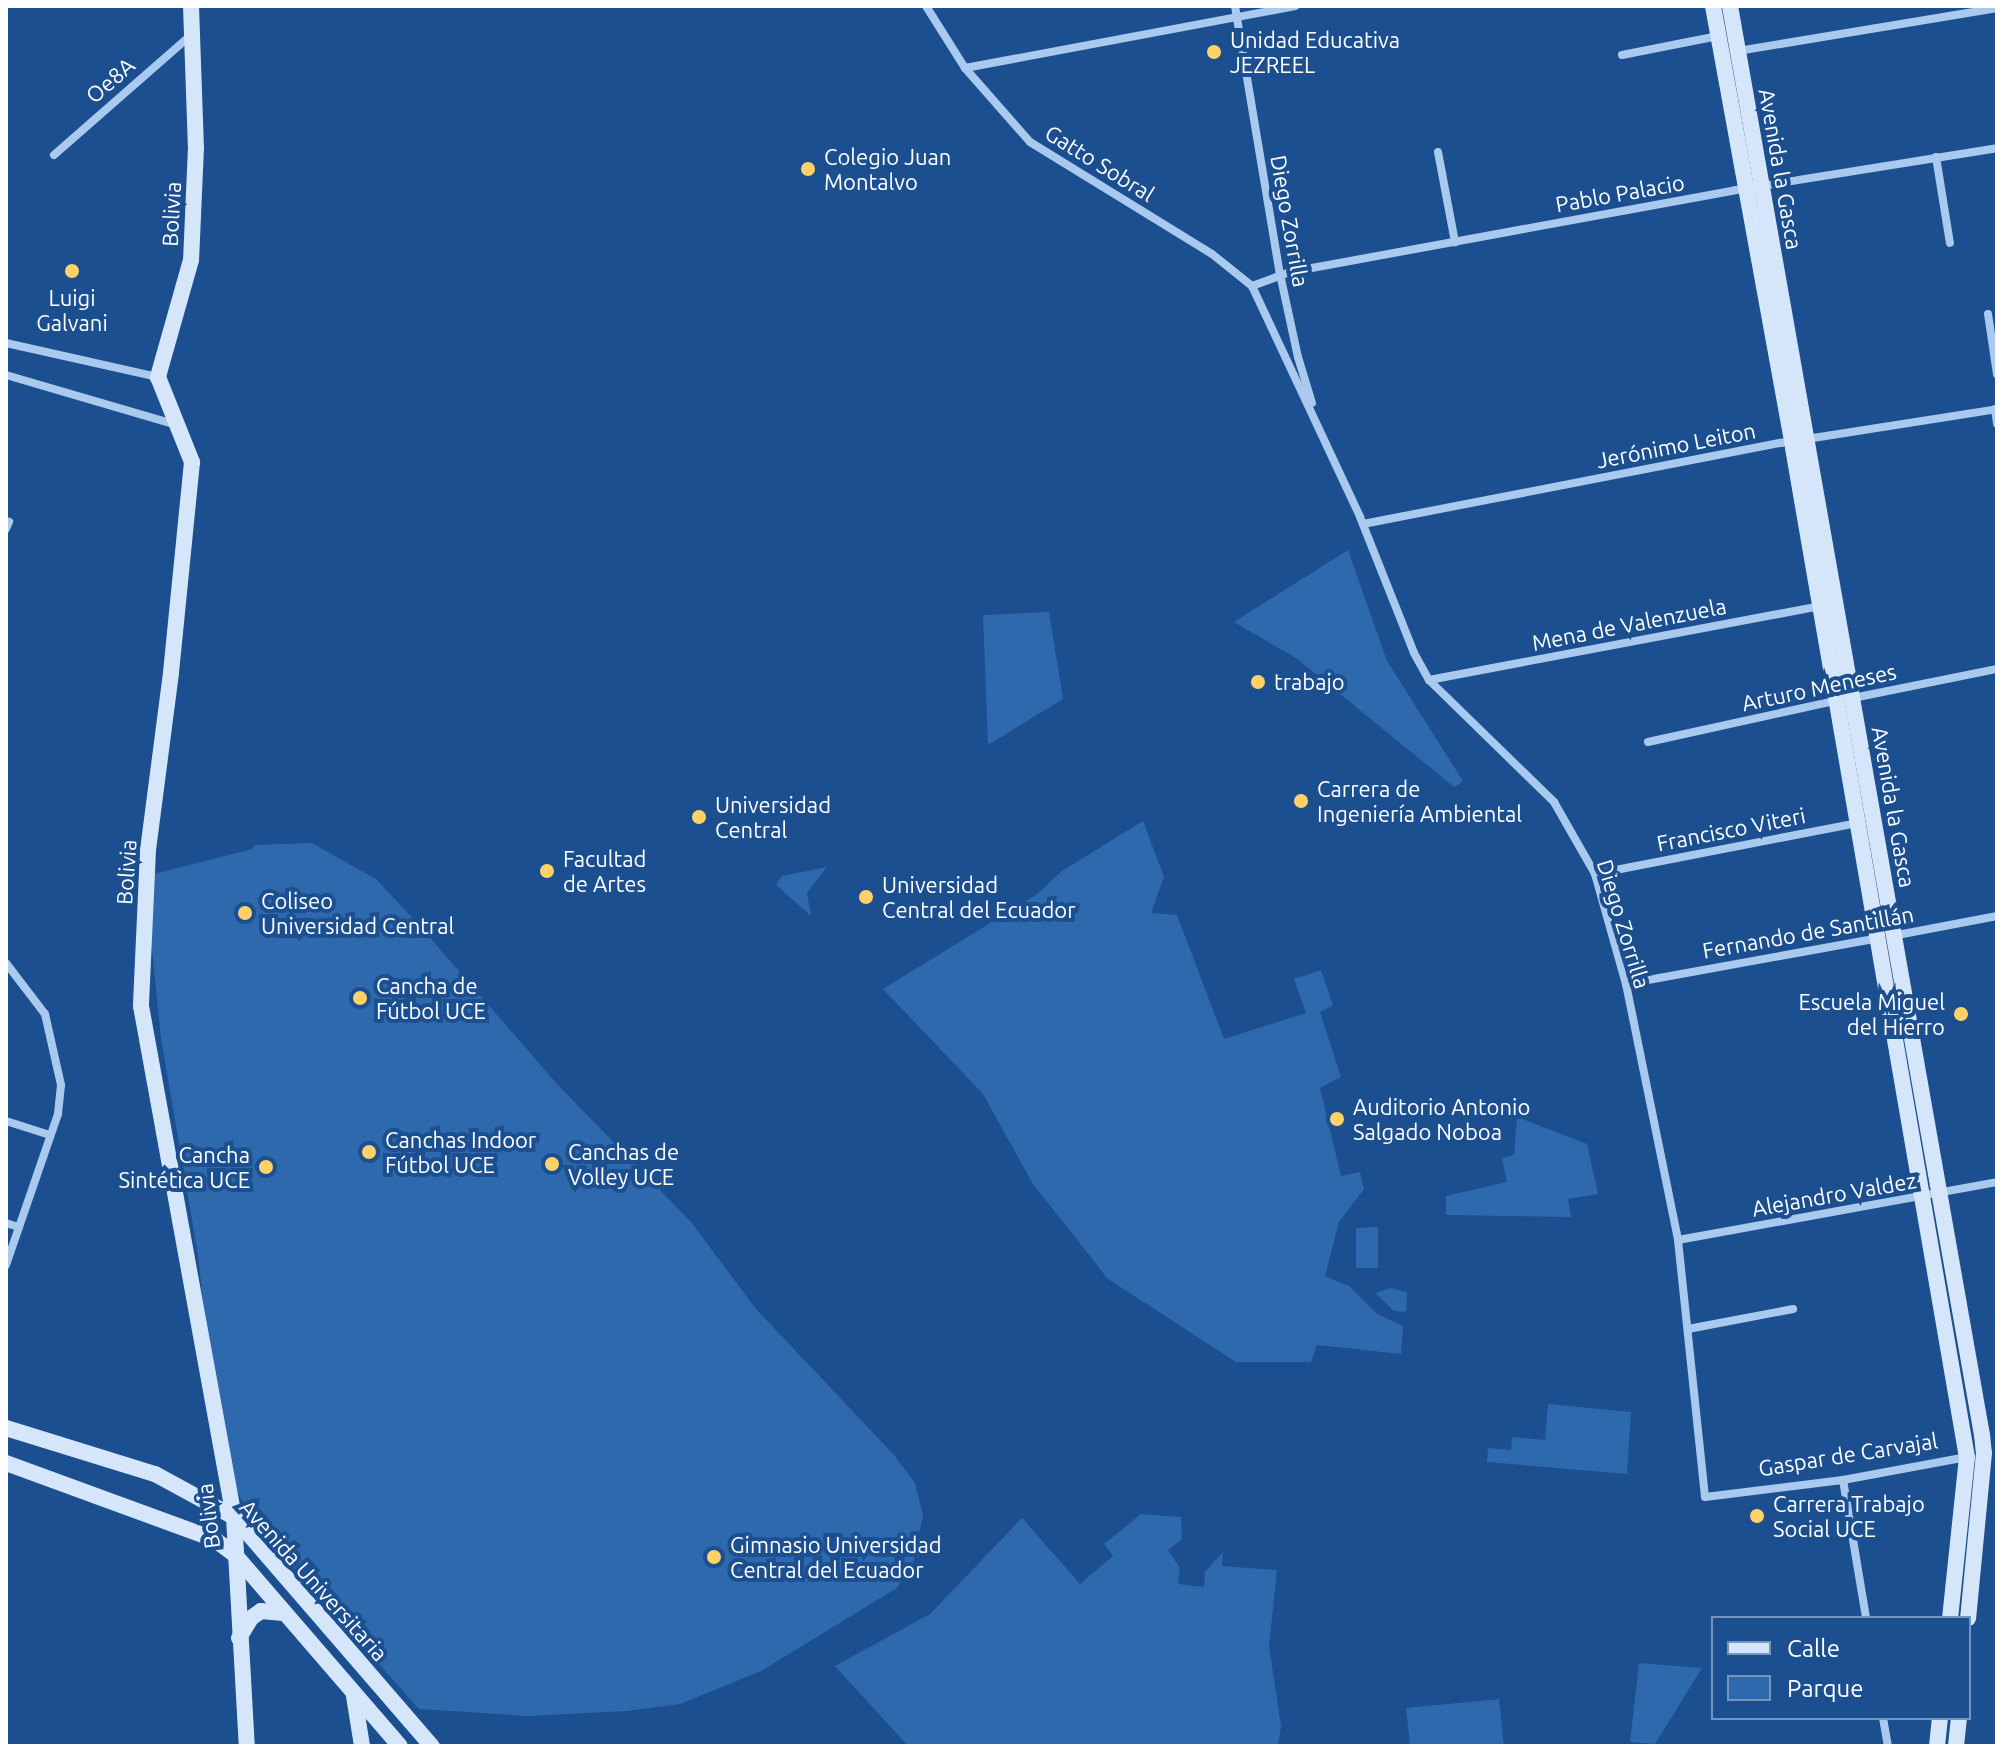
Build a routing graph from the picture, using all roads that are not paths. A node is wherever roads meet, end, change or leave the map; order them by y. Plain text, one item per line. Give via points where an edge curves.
1 (191, 6) edge
2 (926, 6) edge
3 (1235, 6) edge
4 (1295, 6) edge
5 (1713, 6) edge
6 (1730, 6) edge
7 (1997, 8) edge
8 (1236, 16) junction
9 (192, 33) junction
10 (1725, 47) junction
11 (1622, 55) dead end
12 (965, 68) junction
13 (1997, 148) edge
14 (1438, 152) dead end
15 (54, 155) dead end
16 (1936, 157) junction
17 (1754, 188) junction
18 (1455, 242) junction
19 (1950, 243) dead end
20 (1280, 274) junction
21 (1252, 286) junction
22 (1988, 314) dead end
23 (6, 343) edge
24 (1997, 374) edge
25 (6, 375) edge
26 (158, 377) junction
27 (1996, 409) edge
28 (1997, 424) edge
29 (177, 425) junction
30 (1323, 439) junction
31 (1800, 440) junction
32 (1363, 524) junction
33 (1828, 605) junction
34 (1997, 669) edge
35 (1429, 680) junction
36 (1853, 698) junction
37 (1835, 701) junction
38 (1648, 742) dead end
39 (1874, 820) junction
40 (1857, 823) junction
41 (1595, 874) junction
42 (1997, 916) edge
43 (1885, 937) junction
44 (6, 963) edge
45 (1626, 984) junction
46 (6, 1121) edge
47 (50, 1135) junction
48 (1997, 1182) edge
49 (1941, 1193) junction
50 (1923, 1196) junction
51 (6, 1223) edge
52 (18, 1227) junction
53 (1678, 1240) junction
54 (6, 1265) edge
55 (1956, 1283) junction
56 (1938, 1285) junction
57 (1793, 1309) dead end
58 (1688, 1329) junction
59 (6, 1428) edge
60 (1991, 1452) edge
61 (1967, 1457) junction
62 (6, 1463) edge
63 (1843, 1480) junction
64 (1705, 1497) joint
65 (234, 1517) junction
66 (235, 1555) junction
67 (283, 1613) junction
68 (1866, 1616) edge
69 (1950, 1616) edge
70 (1968, 1616) edge
71 (239, 1639) junction
72 (354, 1694) junction
73 (1883, 1720) edge
74 (1940, 1720) edge
75 (1959, 1720) edge
76 (418, 1731) junction
77 (395, 1740) edge
78 (247, 1746) edge
79 (362, 1746) edge
80 (374, 1746) edge
81 (432, 1746) edge
82 (1888, 1746) edge
83 (1937, 1746) edge
84 (1956, 1746) edge

1 - 9 main road, Bolivia
2 - 12 street, Gatto Sobral
3 - 8 street, Diego Zorrilla
4 - 8 street
5 - 10 main road, Avenida la Gasca
6 - 10 main road, Avenida la Gasca
7 - 10 street
8 - 12 street
8 - 20 street, Diego Zorrilla
9 - 15 street, Oe8A
9 - 26 main road, Bolivia via 196,147 191,260
10 - 11 street
10 - 17 main road, Avenida la Gasca
12 - 21 street, Gatto Sobral via 1030,142 1212,254
13 - 16 street, Pablo Palacio
14 - 18 street
16 - 17 street, Pablo Palacio
16 - 19 street
17 - 18 street, Pablo Palacio
17 - 31 main road, Avenida la Gasca
18 - 20 street, Pablo Palacio
20 - 21 street, Pablo Palacio
20 - 30 street, Diego Zorrilla
21 - 30 street, Diego Zorrilla
22 - 24 street
23 - 26 street
25 - 29 street
26 - 29 main road, Bolivia
27 - 28 street
27 - 31 street, Jerónimo Leiton
29 - 65 main road, Bolivia via 192,462 148,850 141,1006
30 - 32 street, Diego Zorrilla
31 - 32 street, Jerónimo Leiton
31 - 33 main road, Avenida la Gasca
32 - 35 street, Diego Zorrilla
33 - 35 street, Mena de Valenzuela
33 - 36 main road, Avenida la Gasca
33 - 37 main road, Avenida la Gasca
34 - 36 street, Arturo Meneses
35 - 41 street, Diego Zorrilla via 1554,802
36 - 37 street, Arturo Meneses
36 - 39 main road, Avenida la Gasca
37 - 38 street, Arturo Meneses
37 - 40 main road, Avenida la Gasca
39 - 40 street, Francisco Viteri
39 - 43 main road, Avenida la Gasca
40 - 41 street, Francisco Viteri
40 - 43 main road, Avenida la Gasca
41 - 45 street, Diego Zorrilla
42 - 43 street, Fernando de Santillán
43 - 45 street, Fernando de Santillán
43 - 49 main road, Avenida la Gasca
43 - 50 main road, Avenida la Gasca
44 - 47 street via 45,1014 56,1050 61,1085
45 - 53 street, Diego Zorrilla
46 - 47 street
47 - 52 street
48 - 49 street, Alejandro Valdez
49 - 50 street, Alejandro Valdez
49 - 55 main road, Avenida la Gasca
50 - 53 street, Alejandro Valdez
50 - 56 main road, Avenida la Gasca
51 - 52 street
52 - 54 street
53 - 58 street, Diego Zorrilla
55 - 56 main road
55 - 60 main road, Avenida la Gasca
56 - 61 main road, Avenida la Gasca
57 - 58 street
58 - 64 street, Diego Zorrilla
59 - 65 main road, Avenida Universitaria via 155,1474
60 - 61 main road, Gaspar de Carvajal
60 - 70 main road, Avenida la Gasca
61 - 63 street, Gaspar de Carvajal
61 - 69 main road, Avenida la Gasca
62 - 66 main road, Avenida Universitaria via 171,1521 214,1539
63 - 64 street, Gaspar de Carvajal
63 - 68 street
65 - 66 main road, Bolivia
65 - 76 main road, Avenida Universitaria
66 - 67 main road, Avenida Universitaria
66 - 71 main road, Bolivia
67 - 71 main road via 261,1611
67 - 72 main road, Avenida Universitaria
71 - 78 main road, Bolivia
72 - 77 main road, Avenida Universitaria
72 - 79 main road
73 - 82 street
74 - 83 main road
75 - 84 main road
76 - 77 main road
76 - 81 main road, Avenida Universitaria
77 - 80 main road

